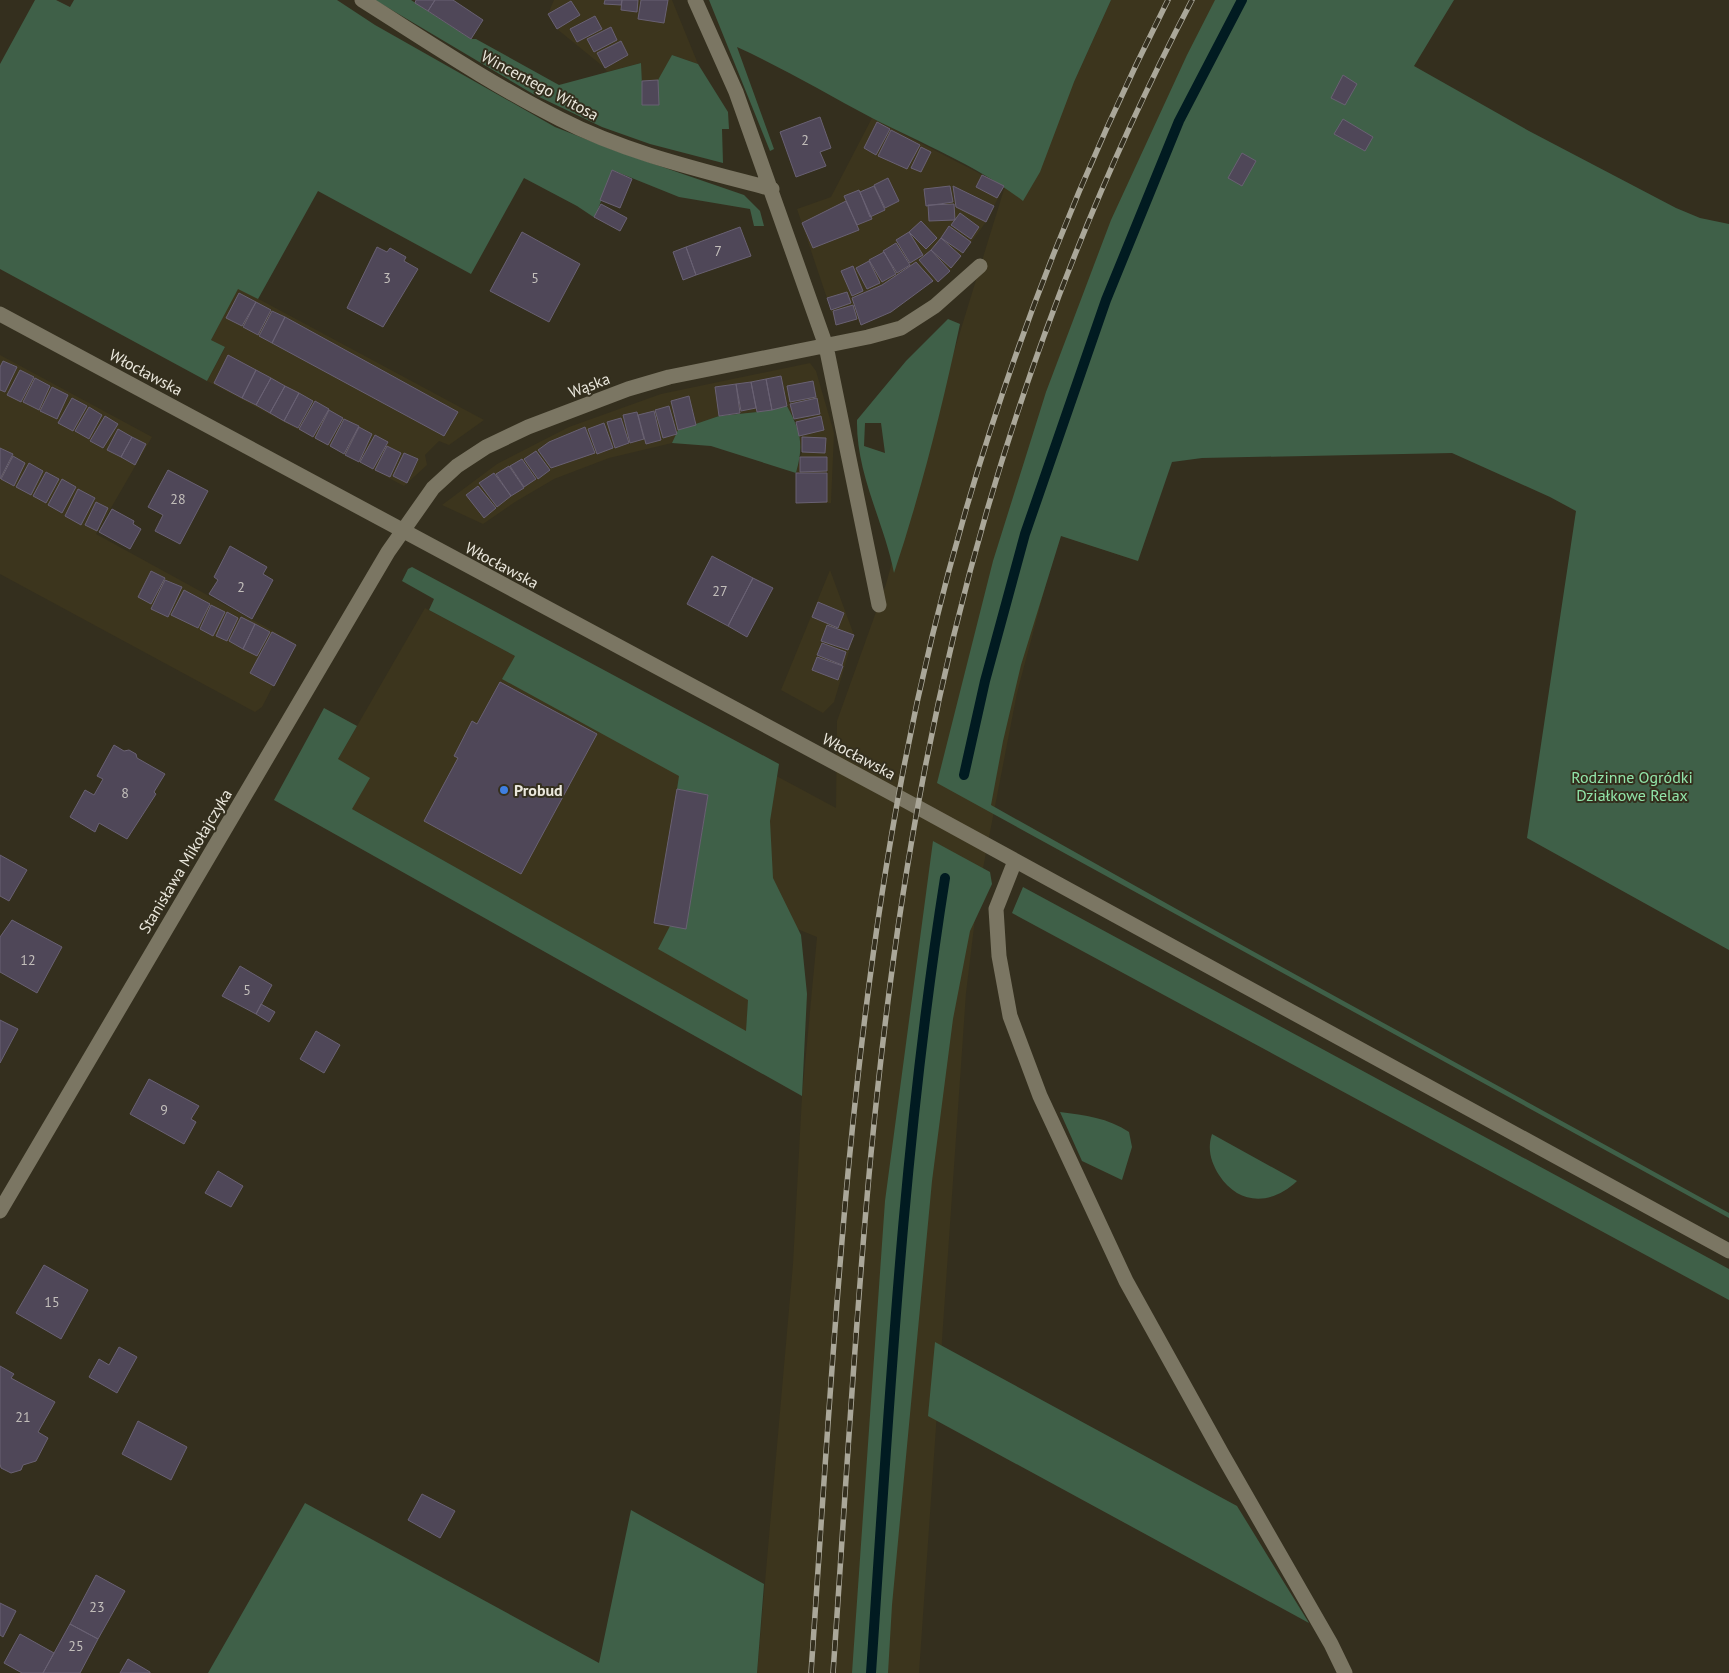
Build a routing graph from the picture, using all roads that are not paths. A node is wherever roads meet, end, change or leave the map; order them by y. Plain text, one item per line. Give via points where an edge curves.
1 (362, 0) edge
2 (695, 0) edge
3 (772, 190) junction
4 (980, 266) dead end
5 (0, 314) edge
6 (826, 346) junction
7 (403, 530) junction
8 (879, 604) dead end
9 (1015, 861) junction
10 (0, 1211) edge
11 (1729, 1251) edge
12 (1345, 1673) edge

1 - 3 street, Wincentego Witosa via 446,54 560,120 610,141
2 - 3 street via 736,92
3 - 6 street
4 - 6 street, Wąska via 935,306 901,328
5 - 7 street, Włocławska
6 - 7 street, Wąska via 669,377 528,427 486,447 457,466 433,488
6 - 8 street
7 - 9 street, Włocławska
7 - 10 street, Stanisława Mikołajczyka
9 - 11 street, Włocławska
9 - 12 street via 996,909 999,956 1010,1016 1040,1096 1126,1281

